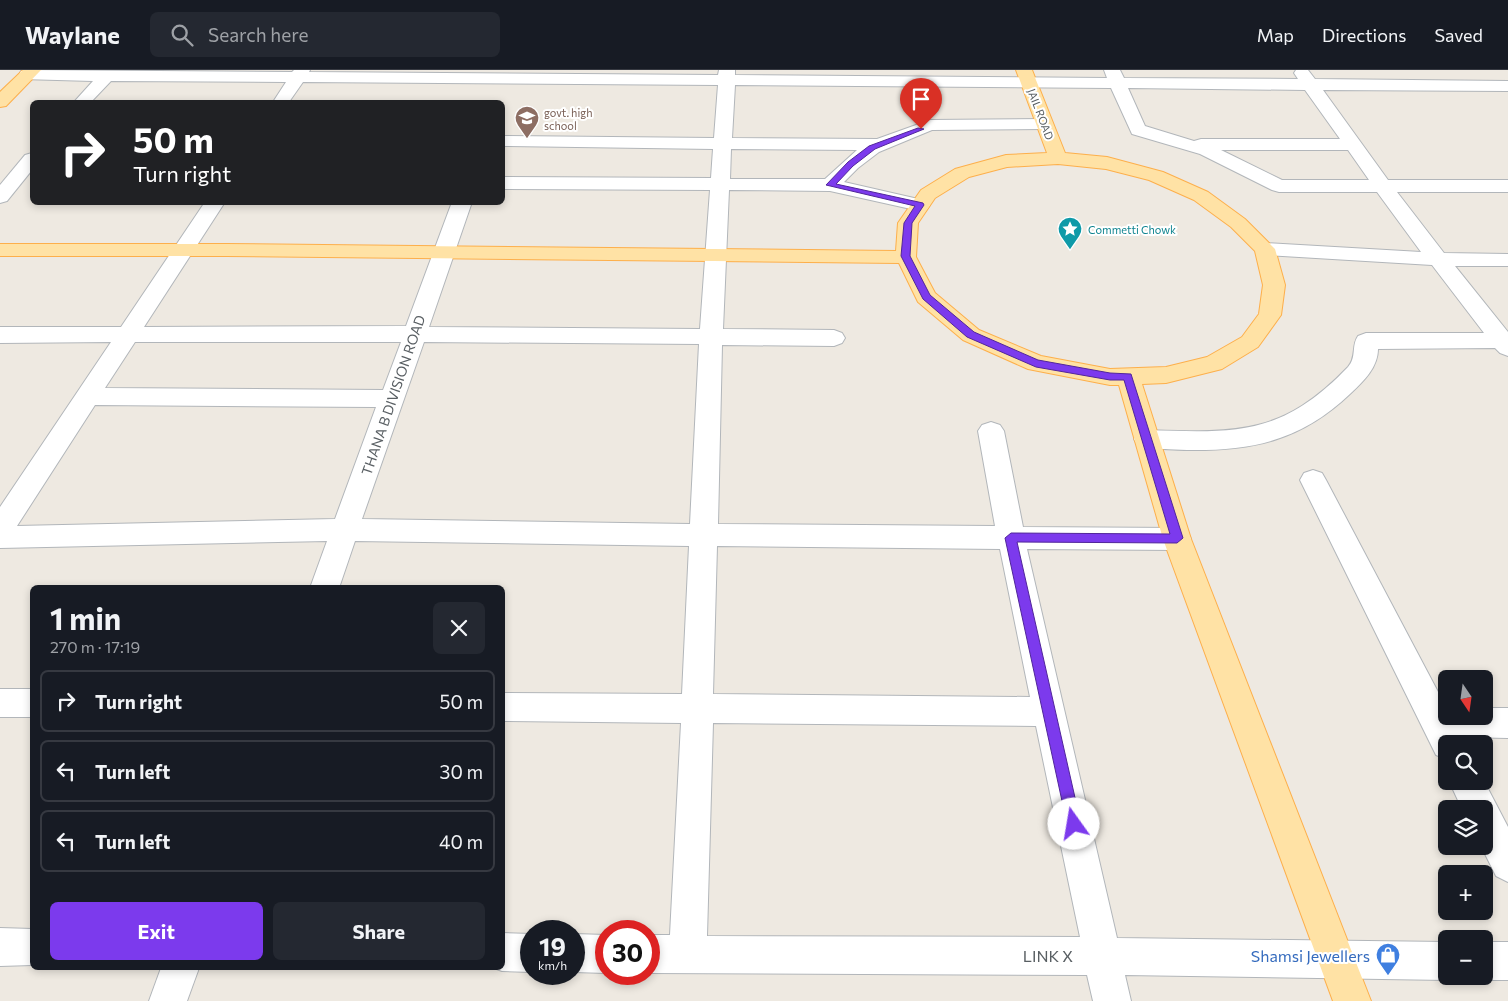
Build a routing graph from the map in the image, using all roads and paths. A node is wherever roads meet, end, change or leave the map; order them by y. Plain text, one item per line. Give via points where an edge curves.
1 (30, 73) edge
2 (109, 73) edge
3 (300, 74) edge
4 (727, 75) edge
5 (919, 76) edge
6 (1026, 76) edge
7 (1115, 76) edge
8 (1304, 77) edge
9 (507, 81) edge
10 (1508, 86) edge
11 (84, 100) edge
12 (282, 100) edge
13 (0, 102) edge
14 (927, 111) junction
15 (1044, 124) junction
16 (505, 141) edge
17 (723, 143) junction
18 (1185, 144) junction
19 (879, 145) junction
20 (1352, 145) junction
21 (1058, 158) junction
22 (30, 162) edge
23 (16, 180) edge
24 (505, 183) edge
25 (720, 184) junction
26 (830, 185) junction
27 (1383, 186) junction
28 (1508, 186) edge
29 (0, 197) edge
30 (213, 205) edge
31 (461, 205) edge
32 (920, 205) junction
33 (186, 248) junction
34 (1265, 249) junction
35 (0, 250) edge
36 (444, 252) junction
37 (906, 256) junction
38 (716, 257) junction
39 (1440, 259) junction
40 (1508, 260) edge
41 (414, 334) junction
42 (0, 335) edge
43 (128, 335) junction
44 (711, 336) junction
45 (834, 338) dead end
46 (1506, 342) edge
47 (1128, 376) junction
48 (88, 396) junction
49 (391, 399) junction
50 (991, 431) dead end
51 (1147, 439) junction
52 (1313, 480) dead end
53 (0, 529) edge
54 (345, 530) junction
55 (703, 535) junction
56 (0, 537) edge
57 (1011, 538) junction
58 (1177, 538) junction
59 (325, 585) edge
60 (0, 703) edge
61 (30, 703) edge
62 (505, 707) edge
63 (696, 709) junction
64 (1049, 712) junction
65 (1508, 723) edge
66 (1442, 733) edge
67 (1493, 834) edge
68 (1508, 864) edge
69 (0, 947) edge
70 (30, 947) edge
71 (505, 952) edge
72 (520, 953) edge
73 (660, 954) edge
74 (688, 955) junction
75 (1103, 956) junction
76 (1336, 960) junction
77 (1438, 961) edge
78 (1493, 961) edge
79 (1508, 961) edge
80 (179, 970) edge
81 (168, 1001) edge
82 (1112, 1001) edge
83 (1352, 1001) edge

1 - 2 street
1 - 13 main road
2 - 3 street
2 - 11 street
3 - 9 street
3 - 12 street
4 - 5 street
4 - 9 street
4 - 17 street
5 - 6 street
5 - 14 street
6 - 7 street
6 - 15 main road, JAIL ROAD
7 - 8 street
7 - 18 street via 1138,130
8 - 10 street
8 - 20 street
14 - 15 street
14 - 19 street
15 - 21 main road, JAIL ROAD
16 - 17 street
17 - 19 street
17 - 25 street
18 - 20 street
18 - 27 street via 1207,150 1279,186
19 - 26 street via 851,164
20 - 27 street
21 - 32 main road via 1006,161 962,173 928,194
21 - 34 main road via 1107,163 1156,176 1201,196 1238,223
22 - 23 street
23 - 29 street
24 - 25 street
25 - 26 street
25 - 38 street
26 - 32 street
27 - 28 street
27 - 39 street
30 - 33 street
31 - 36 street, THANA B DIVISION ROAD
32 - 37 main road via 908,223
33 - 35 main road
33 - 36 main road
33 - 43 street
34 - 39 street
34 - 47 main road via 1274,285 1270,315 1250,342 1214,363 1166,375
36 - 38 main road
36 - 41 street, THANA B DIVISION ROAD
37 - 38 main road
37 - 47 main road via 926,297 971,334 1036,363 1110,377
38 - 44 street
39 - 40 street
39 - 46 street
41 - 43 street
41 - 44 street
41 - 49 street, THANA B DIVISION ROAD
42 - 43 street
43 - 48 street
44 - 45 street
44 - 55 street
46 - 51 street via 1366,340 1365,359 1353,376 1319,409 1287,427 1258,437 1216,442
47 - 51 main road
48 - 49 street
48 - 53 street
49 - 54 street, THANA B DIVISION ROAD
50 - 57 street
51 - 58 main road
52 - 66 street
54 - 55 street
54 - 56 street
54 - 59 street, THANA B DIVISION ROAD
55 - 57 street
55 - 63 street
57 - 58 street
57 - 64 street
58 - 76 main road
60 - 61 street
62 - 63 street
63 - 64 street
63 - 74 street
64 - 75 street
65 - 66 street
67 - 68 street
69 - 70 street
71 - 72 street
73 - 74 street, LINK X
74 - 75 street, LINK X
75 - 76 street, LINK X
75 - 82 street
76 - 77 street, LINK X
76 - 83 main road
78 - 79 street
80 - 81 street

